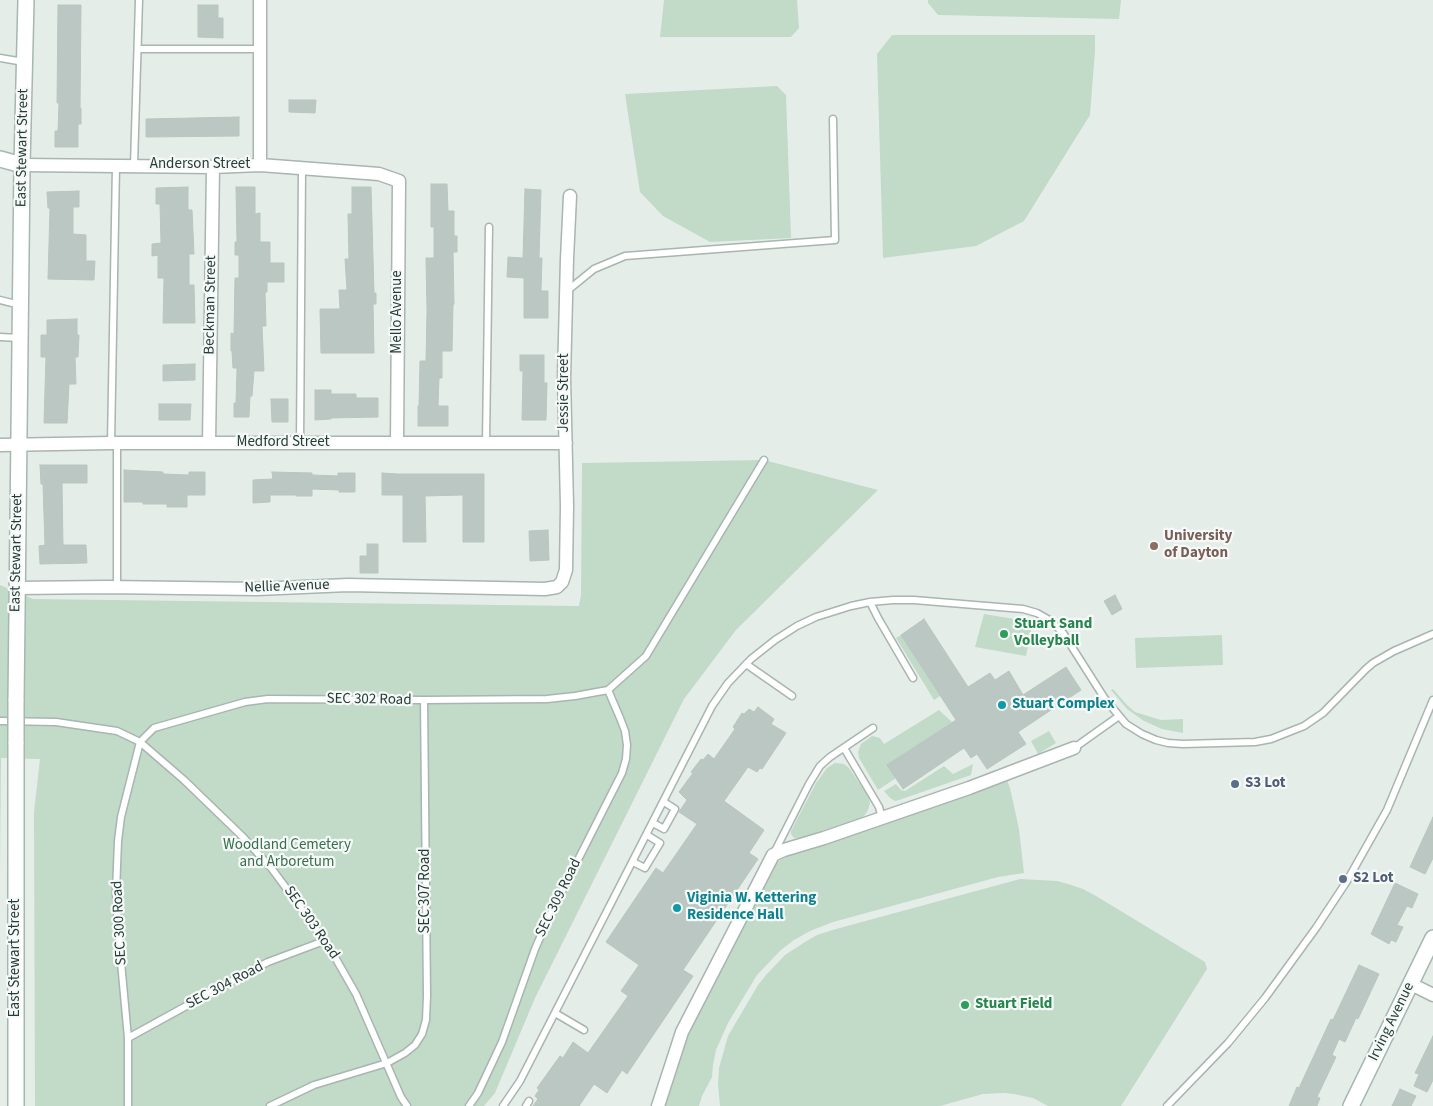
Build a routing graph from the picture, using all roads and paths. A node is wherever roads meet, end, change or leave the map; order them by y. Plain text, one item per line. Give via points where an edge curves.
1 (26, 0) edge
2 (139, 0) edge
3 (260, 0) edge
4 (138, 49) junction
5 (260, 49) junction
6 (0, 58) edge
7 (24, 62) junction
8 (833, 119) dead end
9 (0, 159) edge
10 (22, 165) junction
11 (134, 165) junction
12 (260, 165) junction
13 (116, 166) junction
14 (213, 167) junction
15 (302, 169) junction
16 (399, 181) joint
17 (570, 196) dead end
18 (488, 227) dead end
19 (566, 292) junction
20 (0, 300) edge
21 (21, 305) junction
22 (0, 337) edge
23 (20, 338) junction
24 (114, 443) junction
25 (209, 443) junction
26 (300, 443) junction
27 (397, 443) junction
28 (486, 443) junction
29 (566, 443) junction
30 (0, 445) edge
31 (19, 445) junction
32 (764, 460) dead end
33 (117, 587) junction
34 (557, 587) joint
35 (16, 588) junction
36 (870, 602) junction
37 (1433, 634) edge
38 (746, 664) junction
39 (912, 678) dead end
40 (608, 690) junction
41 (792, 696) dead end
42 (424, 700) junction
43 (1433, 700) edge
44 (1119, 716) junction
45 (0, 720) edge
46 (873, 728) dead end
47 (140, 742) junction
48 (844, 748) junction
49 (1074, 748) joint
50 (664, 802) junction
51 (882, 818) junction
52 (653, 822) junction
53 (646, 835) junction
54 (773, 855) junction
55 (633, 862) junction
56 (1433, 938) edge
57 (324, 941) junction
58 (1411, 984) junction
59 (1433, 995) edge
60 (555, 1013) junction
61 (584, 1030) dead end
62 (128, 1038) junction
63 (387, 1063) junction
64 (16, 1106) edge
65 (128, 1106) edge
66 (270, 1106) edge
67 (407, 1106) edge
68 (469, 1106) edge
69 (504, 1106) edge
70 (658, 1106) edge
71 (1167, 1106) edge
72 (1351, 1106) edge

1 - 7 main road, East Stewart Street
2 - 4 lane
3 - 5 street
4 - 5 lane
4 - 11 lane
5 - 12 street
6 - 7 lane
7 - 10 main road, East Stewart Street
8 - 19 lane via 835,240 625,256 594,269
9 - 10 main road, Anderson Street
10 - 13 street, Anderson Street
10 - 21 main road, East Stewart Street
11 - 13 street, Anderson Street
11 - 14 street, Anderson Street
12 - 14 street, Anderson Street
12 - 15 street, Anderson Street
13 - 24 lane
14 - 25 street, Beckman Street
15 - 16 street, Anderson Street via 379,174
15 - 26 lane
16 - 27 street, Mello Avenue
17 - 19 street, Jessie Street
18 - 28 lane
19 - 29 street, Jessie Street
20 - 21 lane
21 - 23 main road, East Stewart Street
22 - 23 lane
23 - 31 main road, East Stewart Street
24 - 25 street, Medford Street
24 - 31 street, Medford Street
24 - 33 lane
25 - 26 street, Medford Street
26 - 27 street, Medford Street
27 - 28 street, Medford Street
28 - 29 street, Medford Street
29 - 34 street, Jessie Street via 566,570
30 - 31 street, Medford Street
31 - 35 main road, East Stewart Street
32 - 40 lane via 646,656
33 - 34 street, Nellie Avenue
33 - 35 street, Nellie Avenue
35 - 64 main road, East Stewart Street, bridge
36 - 38 lane via 816,617 797,626
36 - 39 lane
36 - 44 lane via 914,600 1023,608 1037,613 1052,621 1063,633
37 - 44 lane via 1373,663 1318,717 1271,739 1251,743 1168,743 1138,732
38 - 41 lane
38 - 50 lane via 712,706
40 - 42 lane, SEC 302 Road via 554,698
40 - 68 lane, SEC 309 Road via 625,731 626,759 622,773 549,917 502,1042
42 - 47 lane, SEC 302 Road via 268,699 245,702 154,728
42 - 63 lane, SEC 307 Road via 426,1020 414,1045
43 - 71 lane via 1387,810 1347,881 1265,998 1228,1043
44 - 49 lane
45 - 47 lane, SEC 303 Road via 56,722 117,731
46 - 48 lane
47 - 57 lane, SEC 303 Road via 244,838 272,869
47 - 62 lane, SEC 300 Road via 118,841 116,892
48 - 51 lane via 879,807
48 - 54 lane via 816,771
49 - 51 street
50 - 52 lane
50 - 52 lane via 675,809 664,829
51 - 54 street
52 - 53 lane
53 - 55 lane
53 - 55 lane via 660,843 645,868
54 - 70 street via 682,1032
55 - 60 lane
56 - 58 main road, Irving Avenue
57 - 62 lane, SEC 304 Road via 248,972
57 - 63 lane, SEC 303 Road via 356,994
58 - 59 street
58 - 72 main road, Irving Avenue
60 - 61 lane
60 - 69 lane
62 - 65 lane, SEC 300 Road
63 - 66 lane, SEC 307 Road via 314,1085
63 - 67 lane

